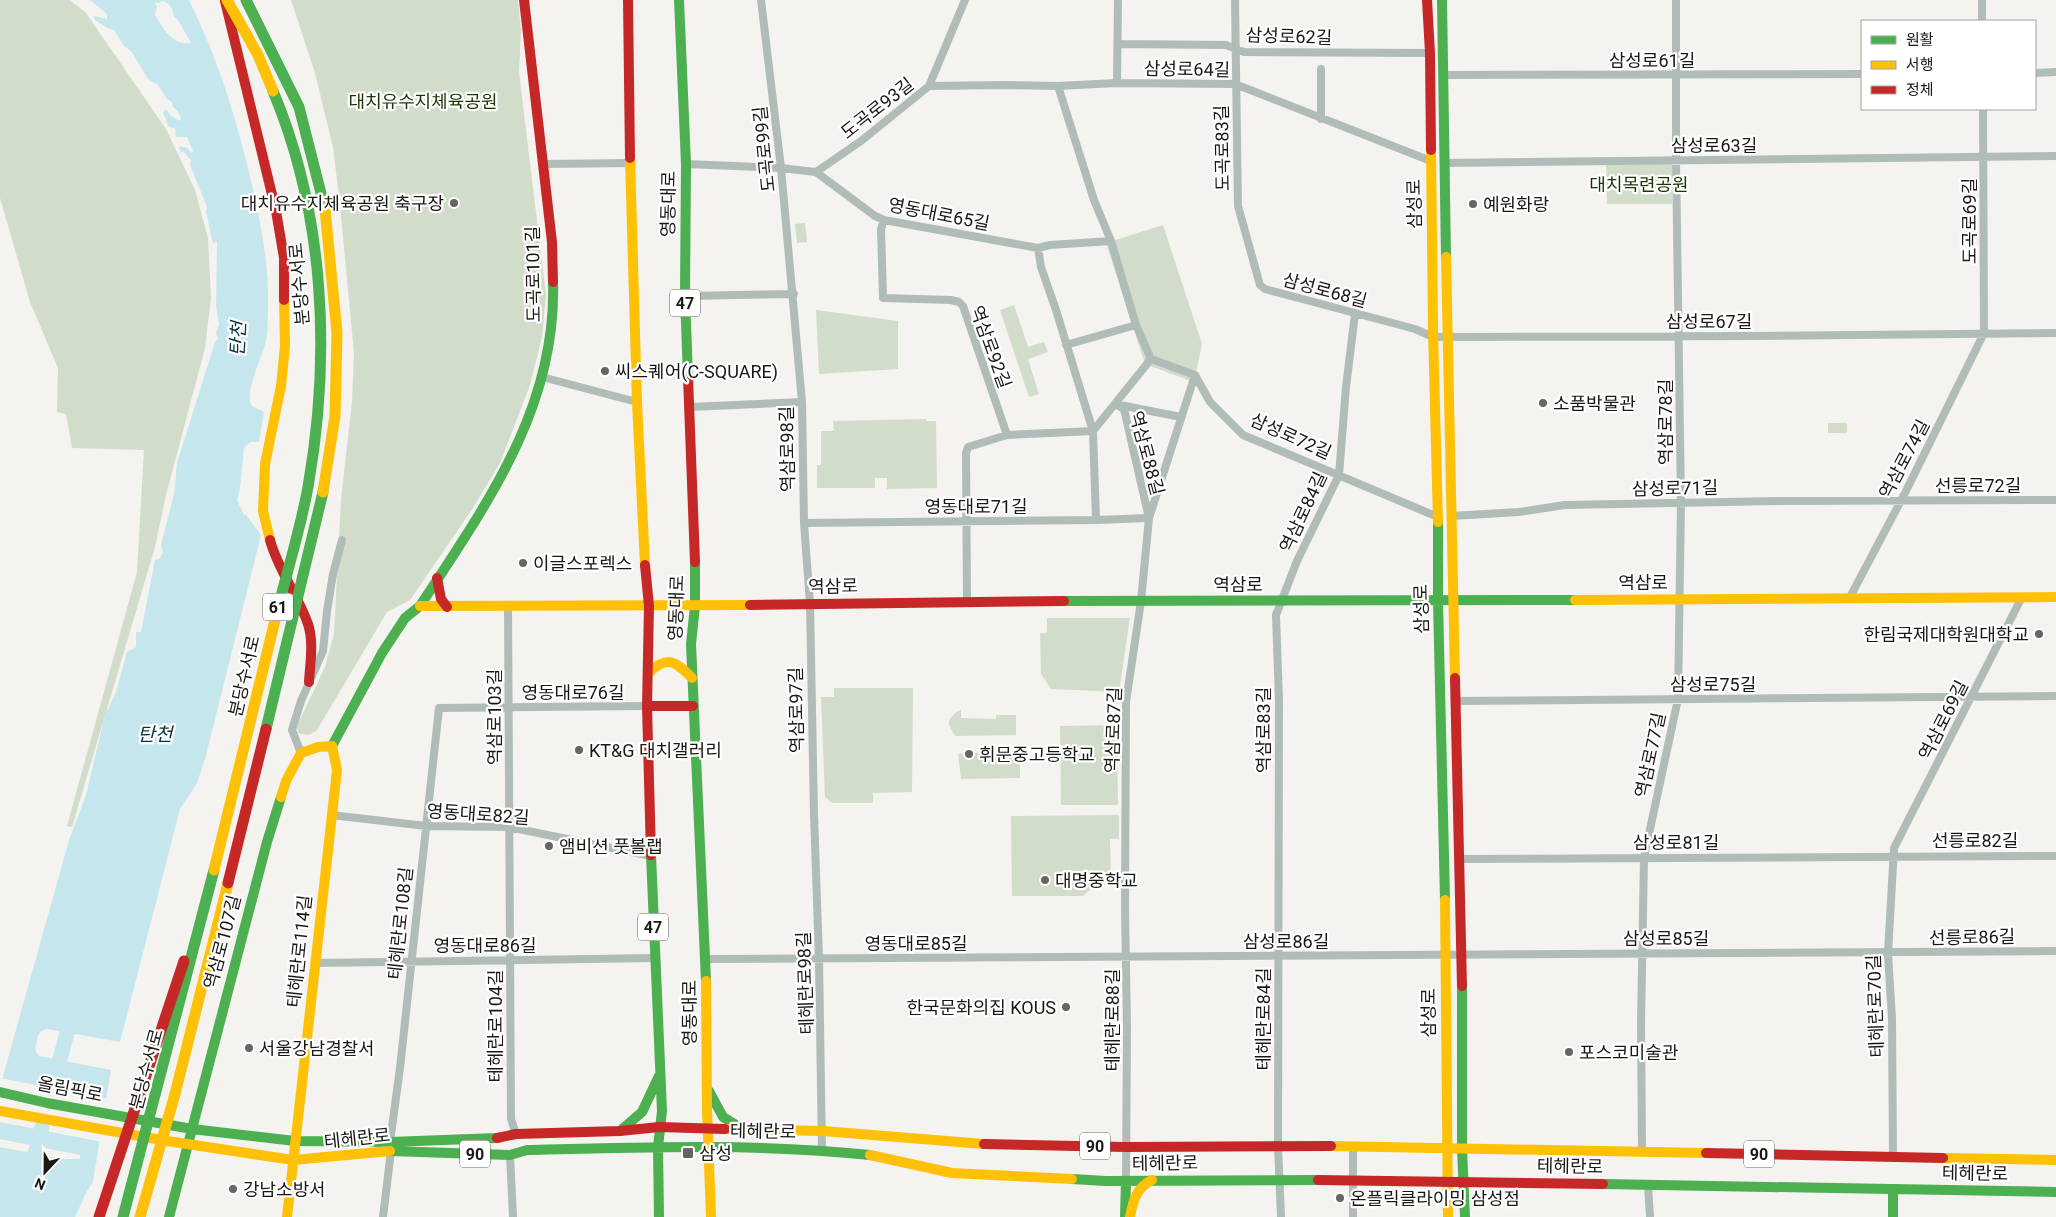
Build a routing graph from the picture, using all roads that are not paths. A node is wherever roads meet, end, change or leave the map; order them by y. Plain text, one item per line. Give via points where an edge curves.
1 (226, 0) edge
2 (246, 0) edge
3 (524, 0) edge
4 (628, 0) edge
5 (679, 0) edge
6 (761, 0) edge
7 (965, 0) edge
8 (1118, 0) edge
9 (1235, 0) edge
10 (1427, 0) edge
11 (1442, 0) edge
12 (1676, 0) edge
13 (1982, 0) edge
14 (1982, 20) edge
15 (1118, 44) junction
16 (1235, 48) junction
17 (1430, 54) junction
18 (1321, 70) dead end
19 (2056, 72) edge
20 (2036, 73) edge
21 (1861, 74) edge
22 (1443, 75) junction
23 (1677, 75) junction
24 (1117, 83) junction
25 (1235, 84) junction
26 (929, 86) junction
27 (1058, 86) junction
28 (1983, 110) edge
29 (1321, 119) junction
30 (2056, 156) edge
31 (1984, 157) junction
32 (1676, 160) junction
33 (1430, 161) junction
34 (630, 163) junction
35 (1444, 163) junction
36 (544, 164) junction
37 (686, 164) junction
38 (781, 168) junction
39 (816, 172) junction
40 (1238, 206) joint
41 (884, 220) junction
42 (1111, 241) junction
43 (1038, 248) junction
44 (794, 294) junction
45 (685, 296) junction
46 (1355, 314) junction
47 (1448, 324) junction
48 (1136, 325) junction
49 (1433, 325) junction
50 (1984, 333) junction
51 (2056, 333) edge
52 (1680, 336) junction
53 (1433, 337) junction
54 (1448, 337) junction
55 (1066, 345) junction
56 (1433, 350) junction
57 (1448, 350) junction
58 (1151, 360) junction
59 (1195, 375) junction
60 (542, 377) junction
61 (637, 402) junction
62 (802, 402) junction
63 (1115, 404) junction
64 (690, 407) junction
65 (1181, 417) junction
66 (1093, 431) junction
67 (1006, 434) junction
68 (1339, 475) junction
69 (2056, 500) edge
70 (1899, 501) junction
71 (1681, 503) junction
72 (1438, 516) junction
73 (1451, 516) junction
74 (1149, 518) junction
75 (1096, 520) junction
76 (966, 521) junction
77 (804, 523) junction
78 (342, 540) dead end
79 (437, 578) junction
80 (2022, 597) junction
81 (2056, 597) edge
82 (1680, 599) junction
83 (1850, 599) junction
84 (1454, 600) junction
85 (1141, 601) junction
86 (1281, 601) junction
87 (1438, 601) junction
88 (967, 602) junction
89 (810, 604) junction
90 (420, 606) junction
91 (508, 606) junction
92 (649, 606) junction
93 (694, 606) junction
94 (447, 607) junction
95 (648, 673) junction
96 (692, 678) junction
97 (310, 682) junction
98 (2056, 696) edge
99 (1971, 697) junction
100 (1678, 698) junction
101 (1455, 701) junction
102 (647, 706) junction
103 (693, 706) junction
104 (509, 707) junction
105 (439, 708) joint
106 (332, 746) junction
107 (301, 753) junction
108 (331, 815) junction
109 (814, 815) joint
110 (426, 826) junction
111 (508, 827) junction
112 (651, 856) junction
113 (1893, 856) junction
114 (2056, 856) edge
115 (1644, 857) junction
116 (1278, 859) joint
117 (1459, 859) junction
118 (1126, 860) joint
119 (202, 924) junction
120 (2056, 951) edge
121 (1641, 953) junction
122 (1888, 953) junction
123 (1126, 956) junction
124 (1278, 956) junction
125 (1445, 956) junction
126 (1462, 956) junction
127 (655, 958) junction
128 (706, 959) junction
129 (819, 959) junction
130 (411, 960) junction
131 (510, 962) junction
132 (315, 963) junction
133 (169, 1050) junction
134 (660, 1074) junction
135 (707, 1087) junction
136 (0, 1092) edge
137 (0, 1111) edge
138 (659, 1127) junction
139 (192, 1129) junction
140 (709, 1129) junction
141 (620, 1131) junction
142 (745, 1131) junction
143 (823, 1131) junction
144 (516, 1134) junction
145 (295, 1141) junction
146 (189, 1144) junction
147 (391, 1146) junction
148 (1278, 1146) junction
149 (1353, 1146) junction
150 (658, 1147) junction
151 (710, 1147) junction
152 (1125, 1147) junction
153 (1446, 1149) junction
154 (1462, 1149) junction
155 (822, 1150) junction
156 (1642, 1152) junction
157 (510, 1155) junction
158 (1893, 1156) junction
159 (293, 1160) junction
160 (2056, 1160) edge
161 (1153, 1179) junction
162 (1281, 1179) junction
163 (1353, 1180) junction
164 (1126, 1181) junction
165 (1448, 1182) junction
166 (1464, 1182) junction
167 (1648, 1185) junction
168 (1894, 1189) junction
169 (2056, 1192) edge
170 (100, 1217) edge
171 (109, 1217) edge
172 (123, 1217) edge
173 (140, 1217) edge
174 (170, 1217) edge
175 (287, 1217) edge
176 (382, 1217) edge
177 (513, 1217) edge
178 (660, 1217) edge
179 (711, 1217) edge
180 (1125, 1217) edge
181 (1130, 1217) edge
182 (1281, 1217) edge
183 (1353, 1217) edge
184 (1448, 1217) edge
185 (1464, 1217) edge
186 (1650, 1217) edge
187 (1893, 1217) edge

1 - 97 main road, bridge via 274,201 284,258 286,346 266,464 264,510 275,557 308,625
1 - 119 main road, 분당수서로 / 61, bridge via 269,77 294,149 312,233 319,290 321,348 317,434 308,488
2 - 173 main road, 분당수서로 / 61, bridge via 298,108 326,215 338,333 335,416 324,487 276,688 177,1085
3 - 36 main road, 도곡로101길
4 - 34 main road, 영동대로 / 47
5 - 37 main road, 영동대로 / 47
6 - 38 street, 도곡로99길
7 - 26 street, 도곡로93길
8 - 15 street
9 - 16 street, 도곡로83길
10 - 17 main road, 삼성로
11 - 22 main road, 삼성로
12 - 23 street, 역삼로78길
13 - 14 street
15 - 16 street, 삼성로62길 via 1226,45
15 - 24 street
16 - 17 street, 삼성로62길 via 1244,52
16 - 25 street, 도곡로83길
17 - 33 main road, 삼성로
18 - 29 street
19 - 20 street
21 - 23 street, 삼성로61길
22 - 23 street, 삼성로61길
22 - 35 main road, 삼성로
23 - 32 street, 역삼로78길
24 - 25 street, 삼성로64길
24 - 27 street, 삼성로64길
25 - 29 street, 삼성로64길
25 - 40 street, 도곡로83길
26 - 27 street, 삼성로64길
26 - 39 street, 도곡로93길 via 861,141
27 - 42 street via 1094,200
28 - 31 street, 도곡로69길
29 - 33 street, 삼성로64길
30 - 31 street, 삼성로63길
31 - 32 street, 삼성로63길
31 - 50 street, 도곡로69길
32 - 35 street, 삼성로63길
32 - 52 street, 역삼로78길
33 - 49 main road, 삼성로
34 - 36 street
34 - 61 main road, 영동대로 / 47
35 - 47 main road, 삼성로
36 - 60 main road, 도곡로101길 via 552,242 554,314
37 - 38 street
37 - 45 main road, 영동대로 / 47
38 - 39 street
38 - 44 street, 도곡로99길
39 - 41 street, 영동대로65길
40 - 46 street, 삼성로68길 via 1260,285 1264,289
41 - 43 street, 영동대로65길
41 - 67 street, 역삼로92길 via 881,228 883,298 951,300 963,306
42 - 43 street, 영동대로65길
42 - 48 street
43 - 55 street via 1040,267
44 - 45 street
44 - 62 street, 역삼로98길
45 - 64 main road, 영동대로 / 47
46 - 53 street, 삼성로68길
46 - 68 street, 역삼로84길
47 - 49 main road
47 - 54 main road, 삼성로
48 - 55 street
48 - 58 street
49 - 53 main road, 삼성로
50 - 51 street, 삼성로67길
50 - 52 street, 삼성로67길
50 - 70 street, 역삼로74길
52 - 54 street, 삼성로67길
52 - 71 street, 역삼로78길
53 - 54 street, 삼성로67길
53 - 56 main road, 삼성로
54 - 57 main road, 삼성로
55 - 66 street
56 - 57 main road
56 - 72 main road, 삼성로
57 - 73 main road, 삼성로
58 - 59 street
58 - 63 street
59 - 65 street, 역삼로88길
59 - 68 street, 삼성로72길 via 1210,402 1243,435
60 - 61 street
60 - 79 main road, 도곡로101길 via 514,455 492,495
61 - 92 main road, 영동대로 / 47
62 - 64 street
62 - 77 street, 역삼로98길
63 - 65 street, 역삼로88길
63 - 66 street
63 - 74 street, 역삼로88길 via 1124,409
64 - 93 main road, 영동대로 / 47
65 - 74 street, 역삼로88길
66 - 67 street
66 - 75 street
67 - 76 street via 968,448
68 - 72 street, 삼성로72길
68 - 86 street, 역삼로84길 via 1296,561
69 - 70 street, 선릉로72길
70 - 71 street, 삼성로71길
70 - 83 street, 역삼로74길
71 - 73 street, 삼성로71길 via 1565,505 1519,512
71 - 82 street, 역삼로78길
72 - 87 main road, 삼성로
73 - 84 main road, 삼성로
74 - 75 street, 영동대로71길
74 - 85 street, 역삼로88길
75 - 76 street, 영동대로71길
76 - 77 street, 영동대로71길
76 - 88 street
77 - 89 street, 역삼로98길
78 - 97 street via 328,601 323,651
79 - 90 main road, 도곡로101길
79 - 94 main road via 438,590
80 - 81 main road, 역삼로
80 - 83 main road, 역삼로
80 - 99 street, 역삼로69길
82 - 83 main road, 역삼로
82 - 84 main road, 역삼로
82 - 100 street, 역삼로77길
84 - 87 main road, 역삼로
84 - 101 main road, 삼성로
85 - 86 main road, 역삼로
85 - 88 main road, 역삼로
85 - 118 street, 역삼로87길 via 1126,708
86 - 87 main road, 역삼로
86 - 116 street, 역삼로83길 via 1276,615
87 - 125 main road, 삼성로
88 - 89 main road, 역삼로
89 - 93 main road, 역삼로
89 - 109 street, 역삼로97길
90 - 94 main road, 역삼로
90 - 106 main road via 405,618 382,652
91 - 92 main road, 역삼로
91 - 94 main road, 역삼로
91 - 104 street, 역삼로103길
92 - 93 main road, 역삼로
92 - 95 main road, 영동대로 / 47
93 - 96 main road, 영동대로 / 47
95 - 96 main road via 659,662 671,661
95 - 102 main road, 영동대로 / 47
96 - 103 main road, 영동대로 / 47
97 - 107 street via 292,730
98 - 99 street, 삼성로75길
99 - 100 street, 삼성로75길
99 - 113 street, 역삼로69길 via 1894,848
100 - 101 street, 삼성로75길
100 - 115 street, 역삼로77길
101 - 117 main road, 삼성로
102 - 103 main road
102 - 104 street, 영동대로76길
102 - 112 main road, 영동대로 / 47
103 - 128 main road, 영동대로 / 47
104 - 105 street, 영동대로76길
104 - 111 street, 역삼로103길
105 - 110 street, 테헤란로108길
106 - 107 main road
106 - 108 main road, 테헤란로114길 via 337,770
107 - 139 main road, 역삼로107길 via 286,781 267,842
108 - 110 street, 영동대로82길
108 - 132 main road, 테헤란로114길
109 - 129 street, 테헤란로98길
110 - 111 street, 영동대로82길
110 - 130 street, 테헤란로108길
111 - 112 street, 영동대로82길
111 - 131 street, 테헤란로104길
112 - 127 main road, 영동대로 / 47
113 - 114 street, 선릉로82길
113 - 115 street, 삼성로81길
113 - 122 street, 테헤란로70길
115 - 117 street, 삼성로81길
115 - 121 street, 역삼로77길
116 - 124 street, 테헤란로84길
117 - 126 main road, 삼성로
118 - 123 street, 테헤란로88길
119 - 133 main road, 분당수서로 / 61, bridge
119 - 170 main road, bridge via 182,964
120 - 122 street, 선릉로86길
121 - 122 street, 삼성로85길
121 - 126 street, 삼성로85길
121 - 156 street, 역삼로77길
122 - 158 street, 테헤란로70길
123 - 124 street, 삼성로86길
123 - 129 street, 영동대로85길
123 - 152 street, 테헤란로88길
124 - 125 street, 삼성로86길
124 - 148 street, 테헤란로84길
125 - 126 street, 삼성로85길
125 - 153 main road, 삼성로
126 - 154 main road, 삼성로
127 - 131 street, 영동대로86길
127 - 134 main road, 영동대로 / 47
128 - 129 street, 영동대로85길
128 - 135 main road, 영동대로 / 47
129 - 143 street, 테헤란로98길
130 - 131 street, 영동대로86길
130 - 132 street, 영동대로86길
130 - 147 street, 테헤란로108길
131 - 144 street, 테헤란로104길 via 510,1119
132 - 145 main road, 테헤란로114길
133 - 171 main road, bridge
133 - 172 main road, 분당수서로 / 61, bridge
134 - 138 main road, 영동대로 / 47 via 662,1111
134 - 141 main road via 642,1112
135 - 140 main road, 영동대로 / 47
135 - 142 main road via 723,1117
136 - 139 main road, 올림픽로 / 90, bridge
137 - 146 main road, 올림픽로 / 90, bridge
138 - 140 main road, 테헤란로 / 90
138 - 141 main road, 테헤란로 / 90
138 - 150 main road, 영동대로 / 47
139 - 145 main road, 테헤란로 / 90
139 - 146 main road, 역삼로107길
140 - 142 main road, 테헤란로 / 90
140 - 151 main road, 영동대로 / 47
141 - 144 main road, 테헤란로 / 90
142 - 143 main road, 테헤란로 / 90
143 - 152 main road, 테헤란로 / 90 via 970,1144
143 - 155 street, 테헤란로98길
144 - 147 main road, 테헤란로 / 90
145 - 147 main road, 테헤란로 / 90
145 - 159 main road, 테헤란로114길
146 - 159 main road, 테헤란로 / 90
146 - 174 main road, 역삼로107길
147 - 157 main road, 테헤란로 / 90
147 - 159 main road, 테헤란로 / 90
147 - 176 street, 테헤란로108길
148 - 149 main road, 테헤란로 / 90
148 - 152 main road, 테헤란로 / 90
148 - 162 street, 테헤란로84길
149 - 153 main road, 테헤란로 / 90
149 - 163 street
150 - 151 main road, 테헤란로 / 90
150 - 157 main road, 테헤란로 / 90 via 527,1150
150 - 178 main road, 영동대로 / 47
151 - 155 main road, 테헤란로 / 90
151 - 179 main road, 영동대로 / 47
152 - 164 street, 테헤란로88길
153 - 154 main road, 테헤란로 / 90
153 - 165 main road, 삼성로
154 - 156 main road, 테헤란로 / 90
154 - 166 main road, 삼성로
155 - 164 main road, 테헤란로 / 90 via 882,1156 952,1173
156 - 158 main road, 테헤란로 / 90
157 - 177 street
158 - 160 main road, 테헤란로 / 90
159 - 175 main road, 테헤란로114길
161 - 162 main road, 테헤란로 / 90
161 - 164 main road, 테헤란로 / 90
161 - 181 main road via 1138,1190
162 - 163 main road, 테헤란로 / 90
162 - 182 street, 테헤란로84길
163 - 165 main road, 테헤란로 / 90
163 - 183 street
164 - 180 main road
165 - 166 main road, 테헤란로 / 90
165 - 184 main road, 삼성로
166 - 167 main road, 테헤란로 / 90
166 - 185 main road, 삼성로
167 - 168 main road, 테헤란로 / 90
167 - 186 street
168 - 169 main road, 테헤란로 / 90
168 - 187 main road

